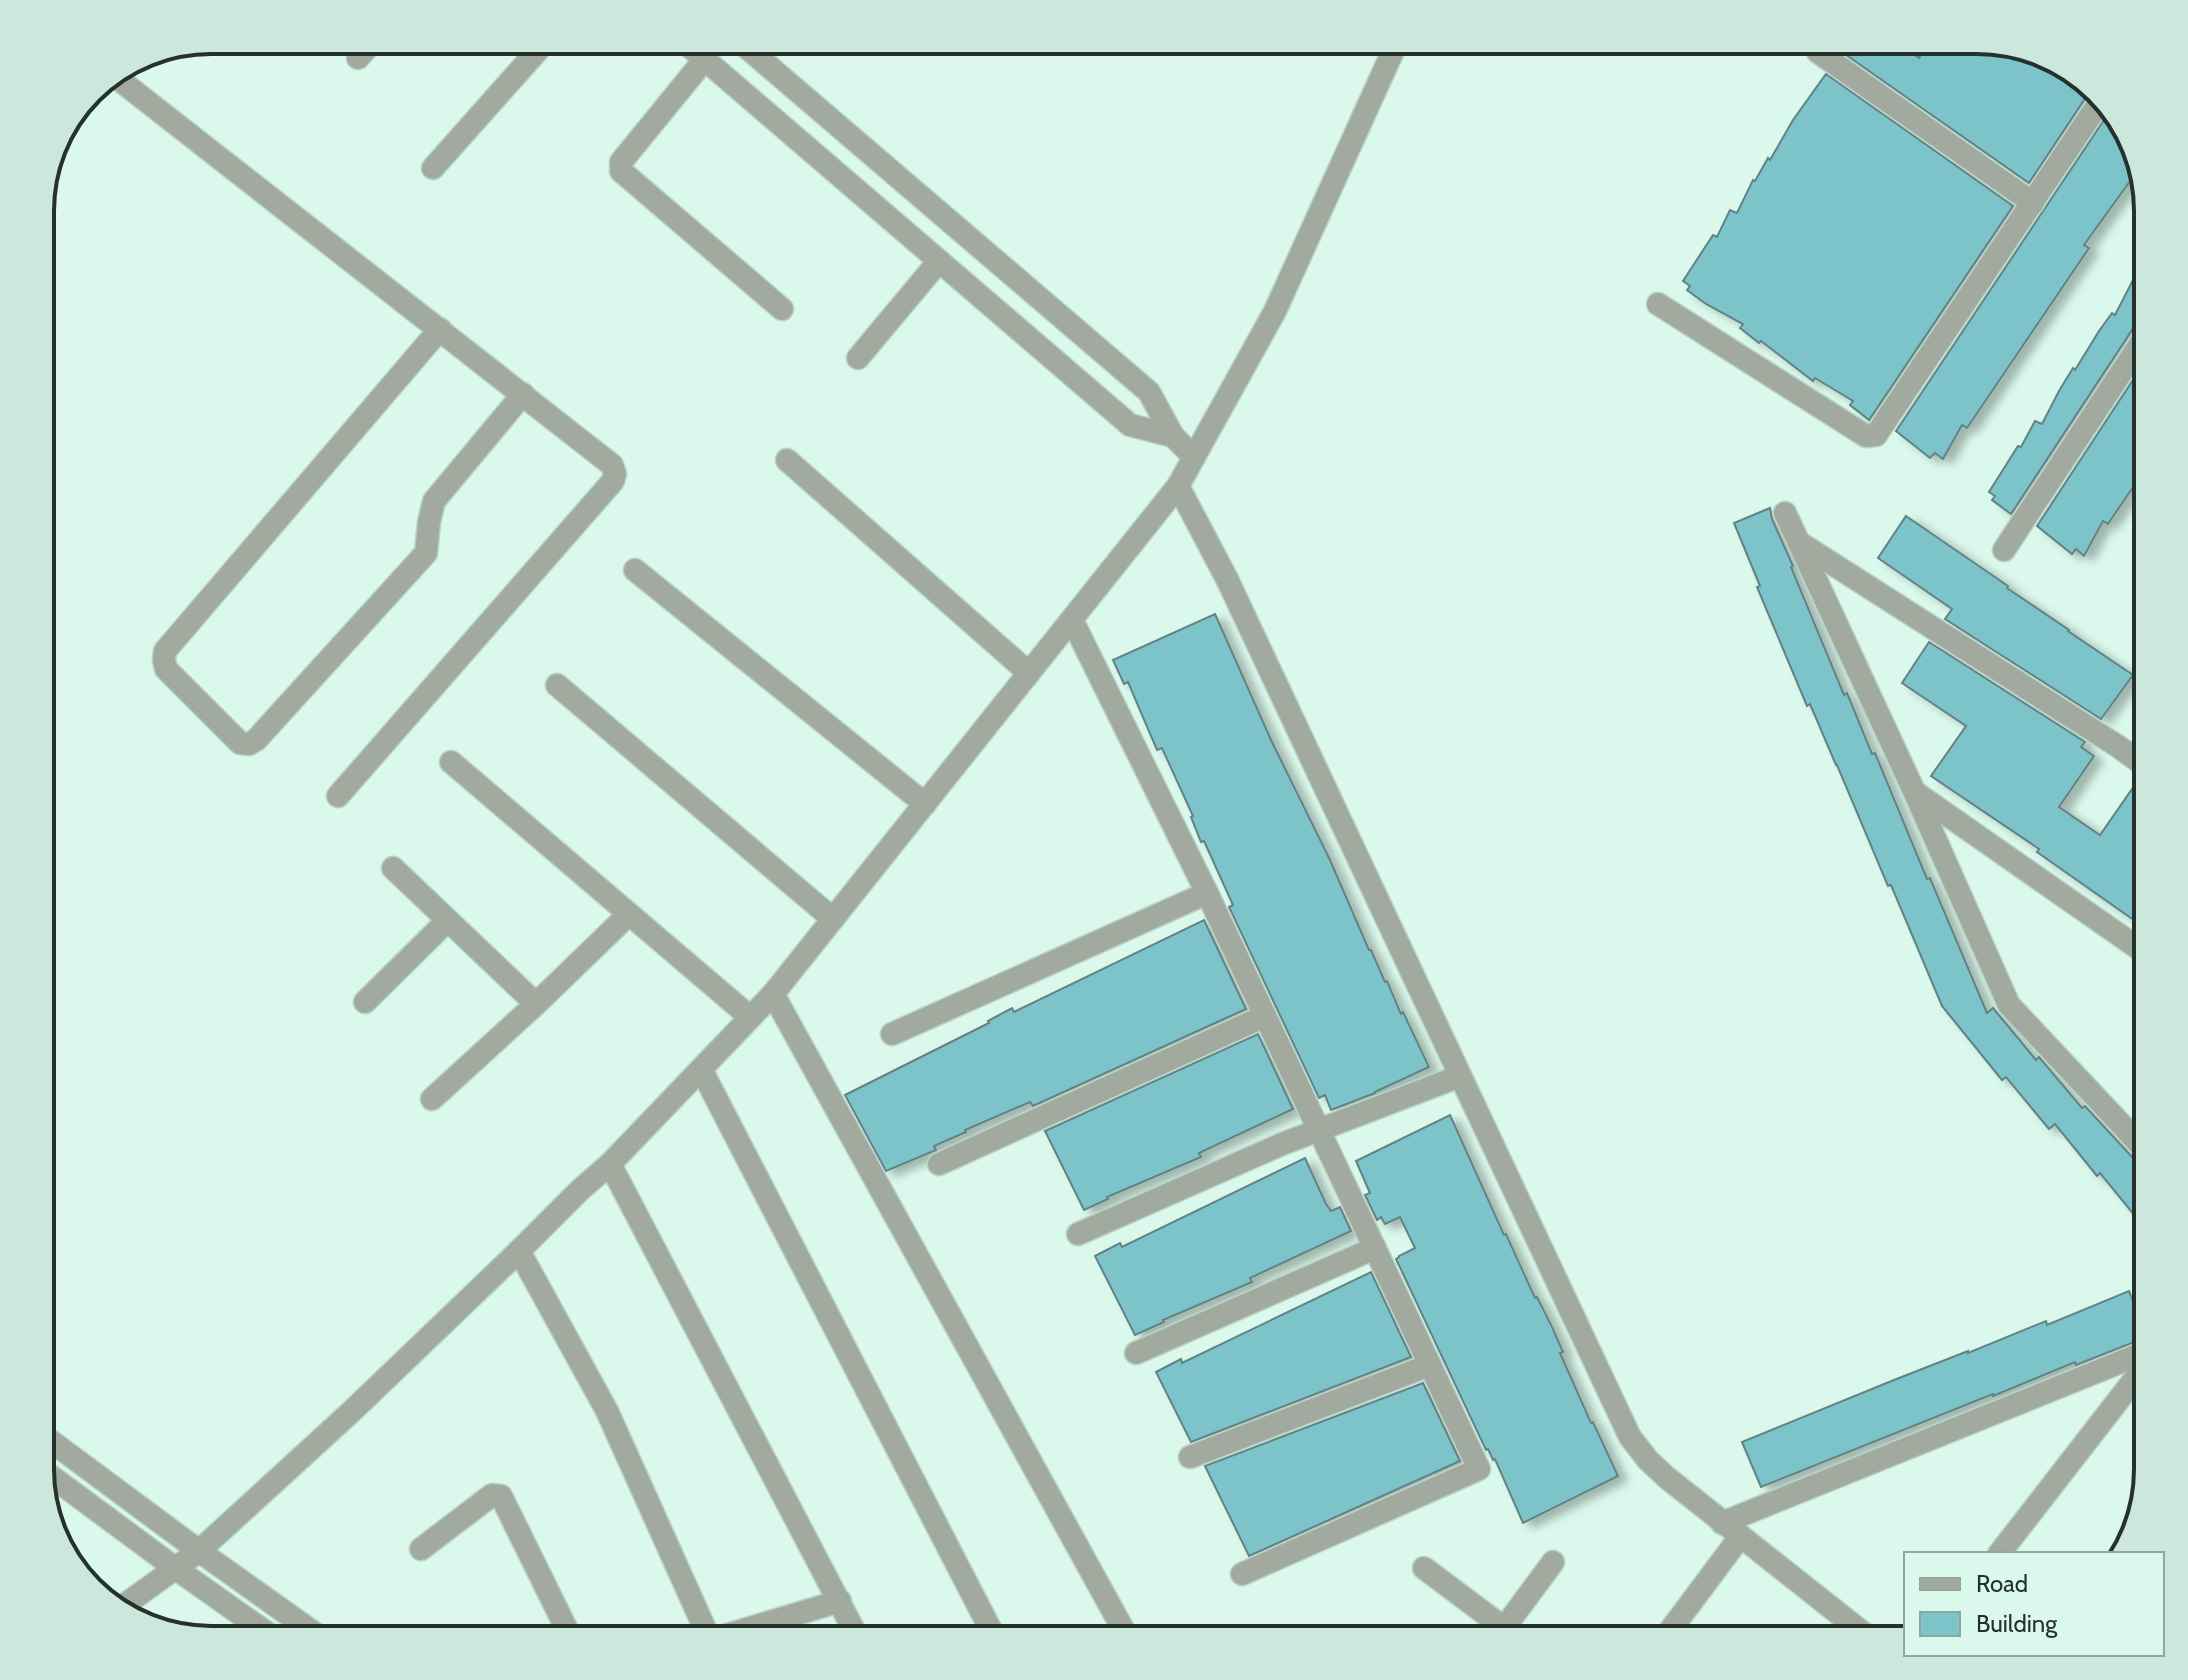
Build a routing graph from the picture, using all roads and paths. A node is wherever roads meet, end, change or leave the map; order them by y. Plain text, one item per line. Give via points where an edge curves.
1 (362, 54) edge
2 (535, 54) edge
3 (699, 54) edge
4 (754, 54) edge
5 (1392, 54) edge
6 (1821, 54) edge
7 (358, 58) dead end
8 (705, 59) junction
9 (122, 82) edge
10 (2095, 108) edge
11 (433, 168) dead end
12 (893, 173) junction
13 (869, 201) junction
14 (2033, 203) junction
15 (939, 261) junction
16 (1658, 304) dead end
17 (782, 309) dead end
18 (440, 329) junction
19 (2134, 353) edge
20 (858, 358) dead end
21 (523, 394) junction
22 (1173, 436) junction
23 (1194, 457) junction
24 (787, 460) dead end
25 (1178, 486) junction
26 (1785, 513) dead end
27 (1801, 545) junction
28 (2004, 550) dead end
29 (635, 570) dead end
30 (1072, 620) junction
31 (1029, 673) junction
32 (557, 685) dead end
33 (2134, 758) edge
34 (451, 762) dead end
35 (1914, 791) junction
36 (338, 796) dead end
37 (925, 804) junction
38 (393, 868) dead end
39 (1207, 893) junction
40 (629, 914) junction
41 (833, 919) junction
42 (447, 921) junction
43 (2134, 945) edge
44 (773, 994) junction
45 (365, 1002) dead end
46 (536, 1004) junction
47 (1265, 1016) junction
48 (750, 1017) junction
49 (892, 1034) dead end
50 (701, 1069) junction
51 (1460, 1076) junction
52 (432, 1099) dead end
53 (1319, 1130) junction
54 (2134, 1138) edge
55 (610, 1164) junction
56 (939, 1164) dead end
57 (1078, 1234) dead end
58 (1375, 1248) junction
59 (519, 1251) junction
60 (1136, 1353) dead end
61 (2134, 1357) edge
62 (1430, 1365) junction
63 (2134, 1380) edge
64 (54, 1443) edge
65 (1190, 1457) dead end
66 (54, 1478) edge
67 (1731, 1530) junction
68 (421, 1549) dead end
69 (199, 1551) junction
70 (2001, 1552) edge
71 (1553, 1562) dead end
72 (175, 1568) junction
73 (1424, 1568) dead end
74 (1242, 1574) dead end
75 (840, 1601) junction
76 (128, 1602) edge
77 (257, 1626) edge
78 (304, 1626) edge
79 (565, 1626) edge
80 (704, 1626) edge
81 (757, 1626) edge
82 (852, 1626) edge
83 (989, 1626) edge
84 (1121, 1626) edge
85 (1491, 1626) edge
86 (1506, 1626) edge
87 (1672, 1626) edge
88 (1854, 1626) edge

1 - 7 street
2 - 11 street
3 - 8 street
4 - 12 street
5 - 23 street via 1275,311
6 - 14 street
8 - 13 street
8 - 17 street via 621,162 621,171
9 - 18 street
10 - 14 street
12 - 13 street
12 - 22 street via 1149,392
13 - 15 street
14 - 16 street via 1876,435 1866,436
15 - 20 street
15 - 22 street via 1130,425
18 - 21 street
18 - 21 street via 165,651 166,669 240,743 256,740 426,553 434,501
19 - 28 street
21 - 36 street via 612,465 613,481
22 - 23 street
23 - 25 street
24 - 31 street
25 - 30 street
25 - 51 street via 1227,579
26 - 27 street
27 - 33 street
27 - 35 street
29 - 37 street
30 - 31 street
30 - 39 street
31 - 37 street
32 - 41 street
34 - 40 street
35 - 43 street
35 - 54 street via 2009,1005
37 - 41 street
38 - 42 street
39 - 47 street
39 - 49 street
40 - 46 street
40 - 48 street
41 - 44 street
42 - 45 street
42 - 46 street
44 - 48 street
44 - 84 street
46 - 52 street
47 - 53 street
47 - 56 street
48 - 50 street
50 - 55 street
50 - 83 street
51 - 53 street
51 - 67 street via 1630,1437 1666,1477
53 - 57 street
53 - 58 street
55 - 59 street
55 - 75 street
58 - 60 street
58 - 62 street
59 - 69 street
59 - 80 street via 607,1411
61 - 67 street
62 - 65 street
62 - 74 street via 1479,1469
63 - 70 street
64 - 69 street
66 - 72 street
67 - 87 street
67 - 88 street
68 - 79 street via 492,1495 501,1496
69 - 72 street
69 - 78 street
71 - 86 street
72 - 76 street
72 - 77 street
73 - 85 street
75 - 81 street
75 - 82 street

